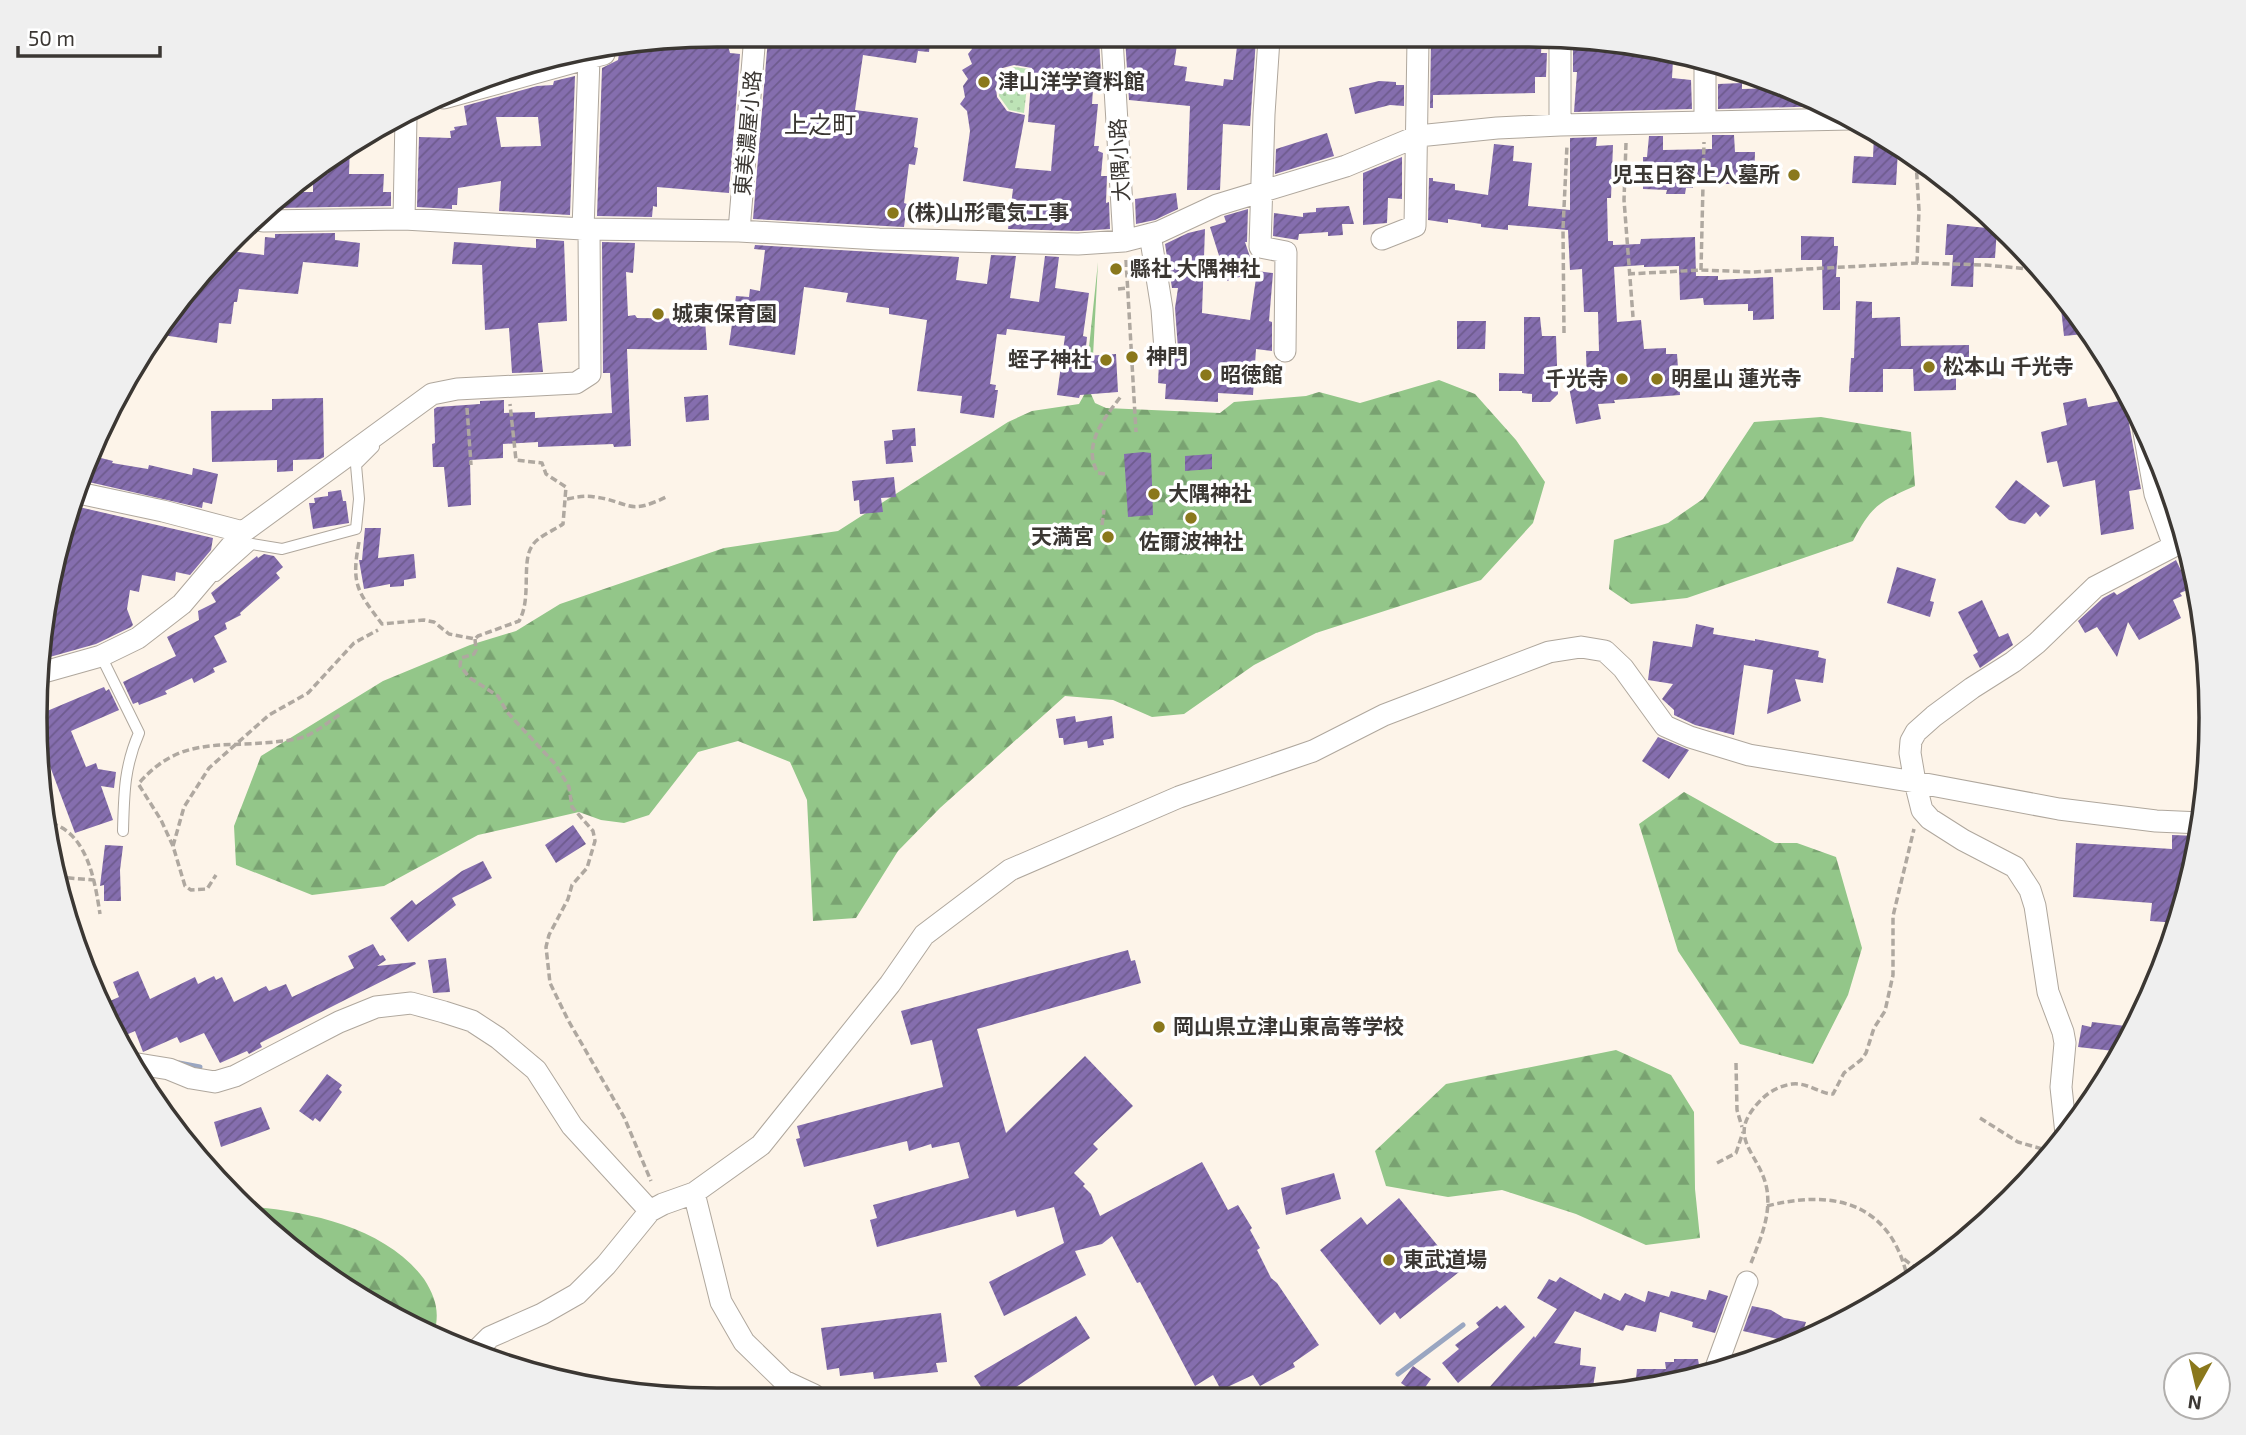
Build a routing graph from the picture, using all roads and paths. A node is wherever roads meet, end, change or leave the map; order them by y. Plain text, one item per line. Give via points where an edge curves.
1 (754, 47) edge
2 (1113, 47) edge
3 (1268, 47) edge
4 (1418, 47) edge
5 (1560, 48) edge
6 (597, 58) edge
7 (557, 67) edge
8 (1705, 71) edge
9 (528, 75) edge
10 (1830, 118) edge
11 (1705, 122) junction
12 (406, 124) edge
13 (1626, 124) junction
14 (1564, 125) junction
15 (1418, 136) junction
16 (1917, 171) edge
17 (1263, 192) junction
18 (404, 219) junction
19 (269, 221) edge
20 (586, 229) junction
21 (739, 231) junction
22 (1150, 234) junction
23 (1382, 239) dead end
24 (1124, 241) junction
25 (1917, 263) junction
26 (2025, 269) edge
27 (1701, 270) junction
28 (1628, 274) junction
29 (1128, 288) junction
30 (1118, 289) dead end
31 (1633, 317) dead end
32 (1564, 333) dead end
33 (1165, 350) dead end
34 (1285, 351) dead end
35 (506, 387) junction
36 (465, 389) junction
37 (1122, 394) dead end
38 (406, 412) junction
39 (1136, 432) dead end
40 (471, 466) dead end
41 (2150, 467) edge
42 (1105, 474) dead end
43 (1189, 484) dead end
44 (86, 495) edge
45 (1203, 496) dead end
46 (666, 497) dead end
47 (566, 499) junction
48 (1104, 510) dead end
49 (1102, 525) dead end
50 (354, 530) junction
51 (243, 532) junction
52 (198, 584) junction
53 (378, 630) dead end
54 (475, 639) junction
55 (101, 656) junction
56 (49, 671) edge
57 (342, 713) dead end
58 (233, 745) junction
59 (138, 785) junction
60 (1917, 791) junction
61 (124, 798) junction
62 (2190, 823) edge
63 (56, 826) edge
64 (123, 831) dead end
65 (173, 846) junction
66 (216, 875) dead end
67 (67, 878) edge
68 (94, 880) junction
69 (100, 914) dead end
70 (1736, 1063) dead end
71 (144, 1065) edge
72 (1980, 1118) dead end
73 (2065, 1120) edge
74 (1743, 1132) junction
75 (2041, 1149) edge
76 (1717, 1163) dead end
77 (694, 1193) junction
78 (1768, 1206) junction
79 (654, 1208) junction
80 (1904, 1259) junction
81 (1913, 1266) edge
82 (1906, 1271) edge
83 (1747, 1282) joint
84 (482, 1345) edge
85 (1719, 1360) edge
86 (799, 1388) edge

1 - 21 street, 東美濃屋小路
2 - 24 street, 大隅小路
3 - 17 street
4 - 15 street
5 - 14 street
6 - 20 street
7 - 9 street
8 - 11 street
10 - 11 street
11 - 13 street
11 - 27 path
12 - 18 street
13 - 14 street
13 - 28 path
14 - 15 street
14 - 32 path
15 - 17 street via 1346,166
15 - 23 street via 1415,226
16 - 25 path
17 - 22 street via 1217,205
17 - 34 street via 1260,247 1286,252
18 - 19 street
18 - 20 street
20 - 21 street
20 - 35 street via 590,374 576,383
21 - 24 street via 1036,245
22 - 24 street
22 - 33 street
24 - 29 path
25 - 26 path
25 - 27 path via 1753,272
27 - 28 path
28 - 31 path
29 - 30 path
29 - 39 path
35 - 36 street
35 - 47 path via 514,457 542,463 546,474 566,487
36 - 38 street via 432,394
36 - 40 path
37 - 42 path via 1093,442 1093,465
38 - 50 lane via 404,427 380,441 356,465 359,499
38 - 51 street
41 - 60 street via 2174,546 2095,587 2038,643 1916,732 1910,753
43 - 45 path
44 - 51 street
46 - 47 path via 630,508 595,497
47 - 54 path via 563,524 536,541 528,553 527,592 519,621
48 - 49 path
50 - 52 lane via 282,549 252,544 220,574
50 - 54 path via 359,541 354,562 357,586 382,624 424,620 449,634
51 - 52 street
52 - 55 street via 182,604 138,638
53 - 58 path via 354,643 308,693 269,715
54 - 79 path via 474,654 459,661 467,674 498,696 556,765 569,787 572,807 593,831 595,841 587,868 572,885 549,935 550,983 624,1117 651,1180
55 - 56 street
55 - 61 lane via 139,733 129,756
57 - 58 path via 305,737
58 - 59 path via 194,747 170,756
58 - 65 path via 209,768 184,807
59 - 61 path
59 - 65 path
60 - 62 street
60 - 73 street via 1930,819 2015,867 2030,890 2044,974 2065,1043 2061,1087
60 - 74 path via 1910,853 1893,916 1889,996 1866,1053 1844,1073 1833,1094 1795,1084 1773,1090 1753,1108
60 - 77 street via 1749,755 1690,737 1665,726 1623,668 1605,652 1581,648 1549,652 1384,715 1313,751 1179,797 1010,870 924,934 761,1145
61 - 64 lane
63 - 68 path via 89,861
65 - 66 path via 185,886 207,889
67 - 68 path
68 - 69 path
70 - 74 path via 1737,1110
71 - 79 street via 215,1082 376,1007 411,1003 472,1021 536,1070 572,1126
72 - 75 path via 2018,1142
74 - 76 path via 1736,1153
74 - 78 path via 1767,1189
77 - 79 street
77 - 86 street via 721,1302 744,1342 784,1381
78 - 80 path via 1823,1199 1856,1207 1882,1223
78 - 83 path
79 - 84 street via 577,1294
80 - 81 path
80 - 82 path
83 - 85 street

